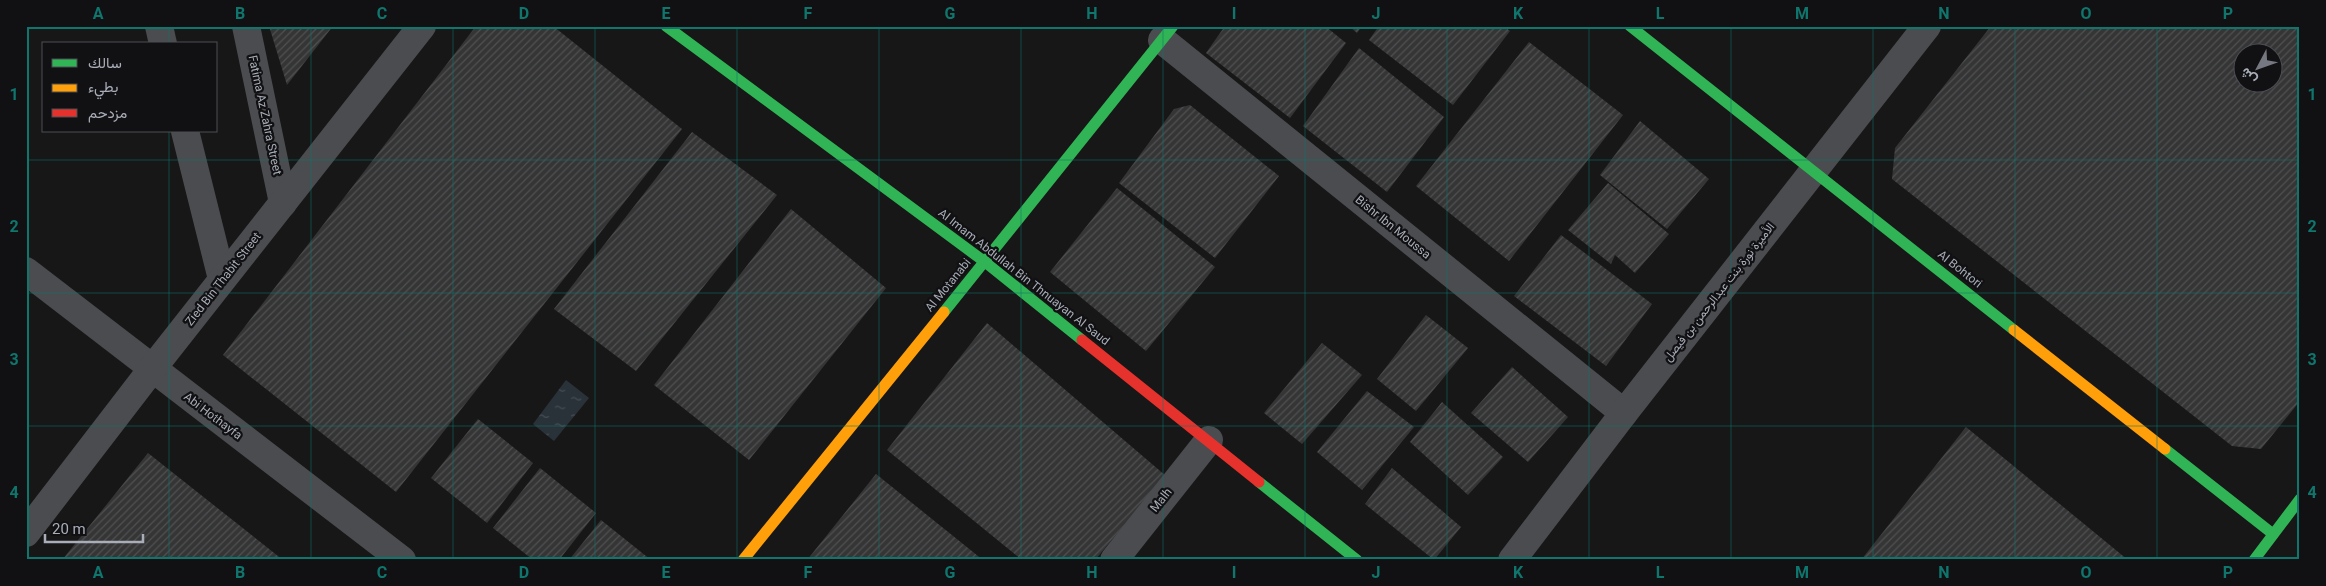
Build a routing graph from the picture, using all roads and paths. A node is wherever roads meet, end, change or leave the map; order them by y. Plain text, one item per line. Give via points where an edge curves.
1 (159, 26) edge
2 (246, 26) edge
3 (422, 26) edge
4 (666, 26) edge
5 (1630, 26) edge
6 (1927, 26) edge
7 (1168, 33) edge
8 (163, 42) edge
9 (185, 132) edge
10 (1814, 172) junction
11 (283, 203) junction
12 (985, 262) junction
13 (26, 271) edge
14 (222, 279) junction
15 (152, 370) junction
16 (1624, 413) junction
17 (1209, 440) junction
18 (2300, 499) edge
19 (26, 533) edge
20 (2273, 534) junction
21 (402, 560) edge
22 (743, 560) edge
23 (1114, 560) edge
24 (1357, 560) edge
25 (1512, 560) edge
26 (2254, 560) edge

1 - 8 street
2 - 11 street, Fatima Az Zahra Street
3 - 11 street, Zied Bin Thabit Street
4 - 12 street, Al Imam Abdullah Bin Thnuayan Al Saud
5 - 10 street, Al Bohtori
6 - 10 street, الأميرة نورة بنت عبدالرحمن بن فيصل
7 - 12 street, Al Motanabi
7 - 16 street, Bishr Ibn Moussa
9 - 14 street
10 - 16 street, الأميرة نورة بنت عبدالرحمن بن فيصل
10 - 20 street, Al Bohtori
11 - 14 street, Zied Bin Thabit Street
12 - 17 street, Al Imam Abdullah Bin Thnuayan Al Saud
12 - 22 street, Al Motanabi
13 - 15 street, Abi Hothayfa
14 - 15 street, Zied Bin Thabit Street
15 - 19 street, Zied Bin Thabit Street
15 - 21 street, Abi Hothayfa
16 - 25 street, الأميرة نورة بنت عبدالرحمن بن فيصل
17 - 23 street, Malh
17 - 24 street, Al Imam Abdullah Bin Thnuayan Al Saud
18 - 20 street
20 - 26 street

